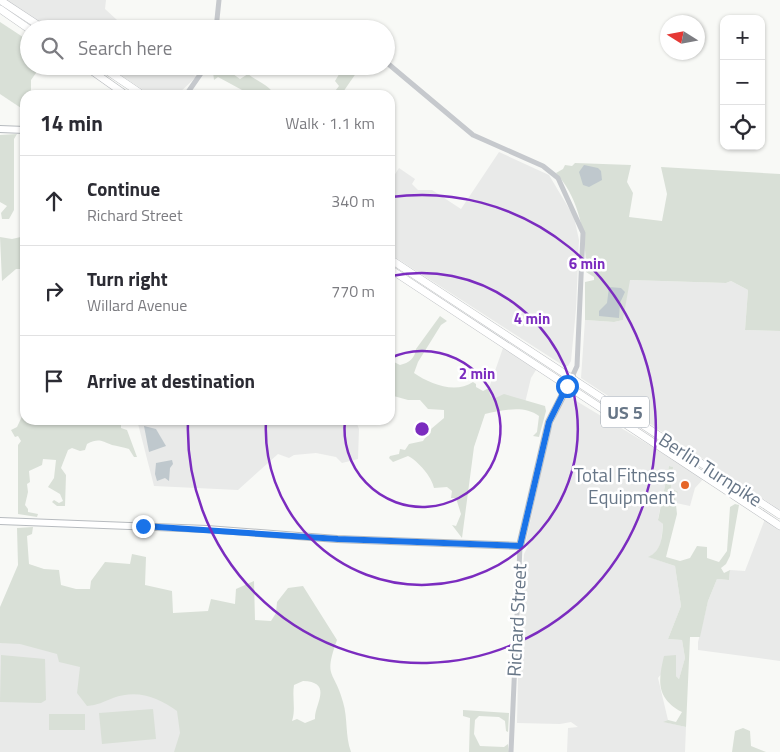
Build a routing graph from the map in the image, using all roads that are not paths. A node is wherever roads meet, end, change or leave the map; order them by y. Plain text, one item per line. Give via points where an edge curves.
1 (0, 0) edge
2 (219, 0) edge
3 (0, 9) edge
4 (30, 20) edge
5 (217, 20) edge
6 (20, 23) edge
7 (395, 70) edge
8 (97, 75) edge
9 (113, 75) edge
10 (200, 75) edge
11 (119, 90) edge
12 (136, 90) edge
13 (189, 90) edge
14 (0, 129) edge
15 (20, 130) edge
16 (395, 262) edge
17 (395, 272) edge
18 (572, 377) junction
19 (567, 386) junction
20 (675, 445) junction
21 (670, 453) junction
22 (779, 514) edge
23 (0, 521) edge
24 (777, 524) edge
25 (520, 546) junction
26 (511, 752) edge

1 - 4 highway
2 - 5 street
3 - 6 highway
7 - 18 street via 473,135 547,168 558,178 583,233 576,366
8 - 11 highway
9 - 12 highway
10 - 13 street
14 - 15 main road
16 - 18 highway, Berlin Turnpike / US 5
17 - 19 highway, Berlin Turnpike / US 5
18 - 19 main road, Richard Street
18 - 20 highway, Berlin Turnpike / US 5
19 - 21 highway, Berlin Turnpike / US 5
19 - 25 main road, Richard Street via 549,422
20 - 21 highway
20 - 22 highway, Berlin Turnpike / US 5
21 - 24 highway, Berlin Turnpike / US 5
22 - 24 highway
23 - 25 main road
25 - 26 street, Richard Street

